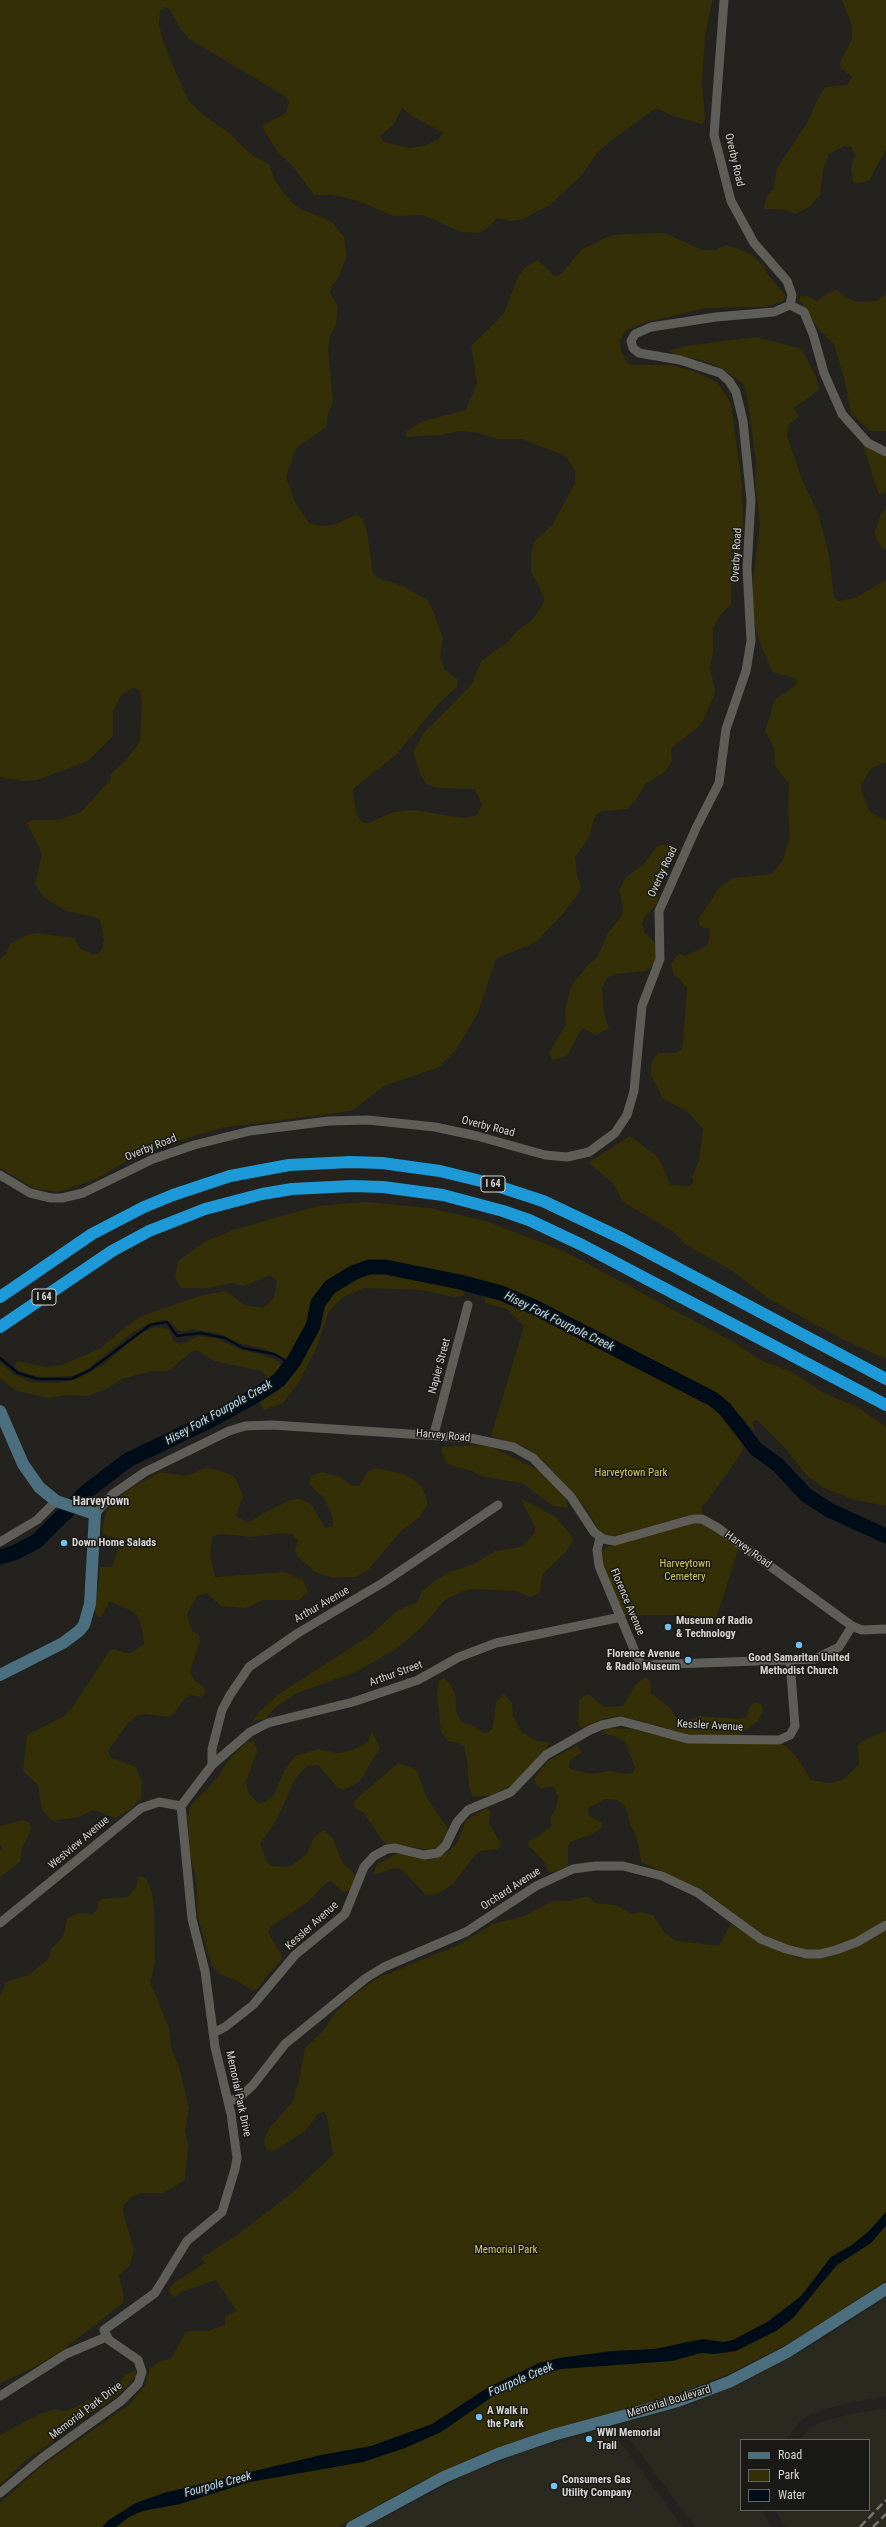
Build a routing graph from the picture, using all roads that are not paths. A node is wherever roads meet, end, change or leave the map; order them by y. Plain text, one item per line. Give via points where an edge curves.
1 (724, 0) edge
2 (790, 305) junction
3 (886, 452) edge
4 (0, 1175) edge
5 (0, 1297) edge
6 (468, 1305) dead end
7 (0, 1327) edge
8 (851, 1361) junction
9 (886, 1372) edge
10 (886, 1379) edge
11 (886, 1405) edge
12 (0, 1410) edge
13 (434, 1434) junction
14 (59, 1502) junction
15 (498, 1505) dead end
16 (95, 1514) junction
17 (600, 1538) junction
18 (0, 1542) edge
19 (620, 1617) junction
20 (852, 1626) junction
21 (886, 1629) edge
22 (790, 1661) junction
23 (0, 1675) edge
24 (212, 1765) junction
25 (181, 1806) junction
26 (0, 1923) edge
27 (886, 1925) edge
28 (213, 2032) junction
29 (229, 2102) junction
30 (886, 2289) edge
31 (106, 2337) junction
32 (0, 2396) edge
33 (0, 2493) edge
34 (352, 2527) edge

1 - 2 street, Overby Road via 714,135 731,201 754,243 787,281 792,295
2 - 3 street via 804,312 824,374 846,422 868,442
2 - 4 street, Overby Road via 774,312 716,317 651,327 635,334 632,341 633,348 639,352 680,360 720,373 736,392 743,421 751,500 747,568 751,640 746,671 726,728 719,784 659,911 660,959 642,1006 634,1091 627,1116 615,1133 589,1152 561,1157 435,1127 368,1120 329,1121 250,1131 194,1145 147,1162 83,1193 62,1198 30,1193
5 - 8 highway, I 64 via 73,1246 144,1207 230,1176 319,1163 382,1163 411,1166 485,1182 543,1201 623,1239
6 - 13 street, Napier Street
7 - 11 highway, I 64 via 129,1241 177,1219 262,1194 292,1189 383,1187 443,1195 503,1211 556,1232
8 - 9 highway
8 - 10 highway, I 64
12 - 14 street via 32,1479
13 - 16 street, Harvey Road via 272,1425 245,1426 229,1431 145,1472 113,1494
13 - 17 street, Harvey Road via 490,1441 513,1447 533,1458 571,1497
14 - 16 street
14 - 18 street via 37,1520
15 - 24 street, Arthur Avenue via 384,1582 254,1662 239,1680 222,1710 212,1749
16 - 23 street via 90,1604 84,1625 63,1643
17 - 19 street, Florence Avenue via 597,1550 599,1566
17 - 20 street, Harvey Road via 615,1541 693,1519 706,1520
19 - 22 street, Florence Avenue via 643,1665
19 - 24 street, Arthur Street via 496,1642 459,1657 407,1684 353,1702 268,1723 250,1732
20 - 21 street, Harvey Road via 862,1630
20 - 22 street, Florence Avenue via 834,1651 814,1659
22 - 28 street, Kessler Avenue via 795,1726 790,1736 779,1740 688,1739 621,1721 590,1730 546,1756 511,1792 468,1810 457,1822 446,1845 438,1853 424,1855 395,1848 374,1856 364,1867 345,1914 295,1955 253,2005 225,2027
24 - 25 street
25 - 26 street, Westview Avenue via 159,1802 141,1808
25 - 28 street, Memorial Park Drive via 192,1920 208,1984
27 - 29 street, Orchard Avenue via 841,1948 820,1954 806,1954 786,1950 761,1939 698,1894 662,1876 617,1866 573,1869 536,1886 466,1932 384,1967 370,1976 285,2044 252,2085 241,2096
28 - 29 street, Memorial Park Drive
29 - 31 street, Memorial Park Drive via 237,2164 222,2212 187,2241 155,2293 107,2326 104,2330
30 - 34 street, Memorial Boulevard via 788,2352 729,2382 678,2401 553,2435 498,2454 444,2477
31 - 32 street via 66,2354
31 - 33 street, Memorial Park Drive via 138,2360 142,2372 138,2384 121,2401 42,2458

